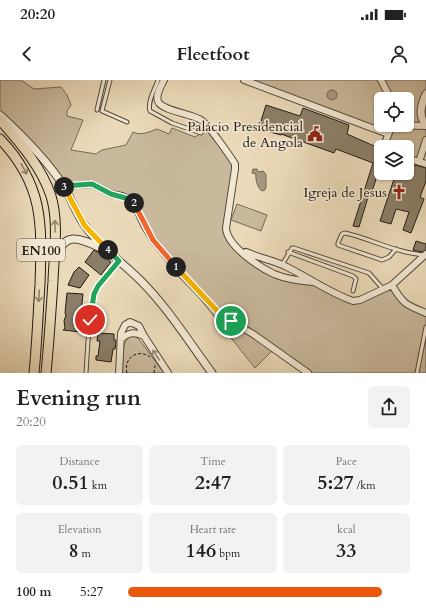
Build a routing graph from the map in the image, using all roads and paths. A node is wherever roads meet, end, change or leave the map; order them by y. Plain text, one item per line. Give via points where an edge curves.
1 (104, 80) edge
2 (110, 80) edge
3 (158, 80) edge
4 (164, 80) edge
5 (244, 80) edge
6 (381, 80) edge
7 (388, 92) edge
8 (426, 94) edge
9 (424, 102) edge
10 (97, 110) dead end
11 (0, 115) edge
12 (0, 120) edge
13 (127, 122) dead end
14 (414, 125) edge
15 (426, 125) edge
16 (201, 133) dead end
17 (388, 134) joint
18 (0, 139) edge
19 (386, 140) edge
20 (426, 140) edge
21 (423, 163) edge
22 (63, 186) junction
23 (396, 249) junction
24 (238, 250) junction
25 (110, 252) junction
26 (288, 252) junction
27 (426, 255) edge
28 (266, 260) junction
29 (119, 261) junction
30 (282, 264) junction
31 (54, 267) junction
32 (264, 269) junction
33 (277, 275) junction
34 (313, 282) junction
35 (392, 285) junction
36 (383, 289) junction
37 (353, 291) dead end
38 (426, 312) edge
39 (426, 327) edge
40 (144, 336) junction
41 (121, 339) junction
42 (151, 357) dead end
43 (154, 361) dead end
44 (34, 373) edge
45 (46, 373) edge
46 (86, 373) edge
47 (119, 373) edge
48 (127, 373) edge
49 (154, 373) edge
50 (168, 373) edge
51 (212, 373) edge
52 (308, 373) edge
53 (417, 373) edge

1 - 10 lane
2 - 13 lane via 102,111
3 - 16 lane via 150,102 150,111 172,123
4 - 24 street via 158,94 158,102 203,121 235,164 226,228 227,235
5 - 17 street
6 - 7 street
8 - 9 street
9 - 15 street via 420,116
11 - 22 street via 42,158
31 -> 12 main road, EN100 via 55,224 50,195 30,156
14 - 15 street
17 - 19 street
18 -> 44 main road, EN100 via 22,166 34,192 39,211 40,266
20 - 21 street
22 - 25 street via 85,226
22 - 52 street via 92,184 111,194 129,199 153,240 182,275 222,316
23 - 23 lane via 382,260 338,243 345,233
23 - 27 lane
24 - 28 street
24 - 32 street
25 - 29 street
25 - 31 street via 72,238 61,244
26 - 30 lane
26 - 36 lane via 294,248 369,273
26 - 37 lane via 353,276 356,279
27 - 35 street
28 - 30 street
28 - 32 street
29 - 46 lane via 94,294
29 - 51 street via 163,306
30 - 33 street
30 - 34 street
31 - 45 main road, EN100
32 - 33 street
33 - 34 street
34 - 36 street via 353,301
35 - 36 street
35 - 38 street via 408,306
39 - 53 lane
40 - 41 street via 133,332
40 - 41 street via 139,326 130,322 123,328
50 -> 40 street
41 - 47 street
42 - 48 path via 141,353 132,356 126,364
43 - 49 path

